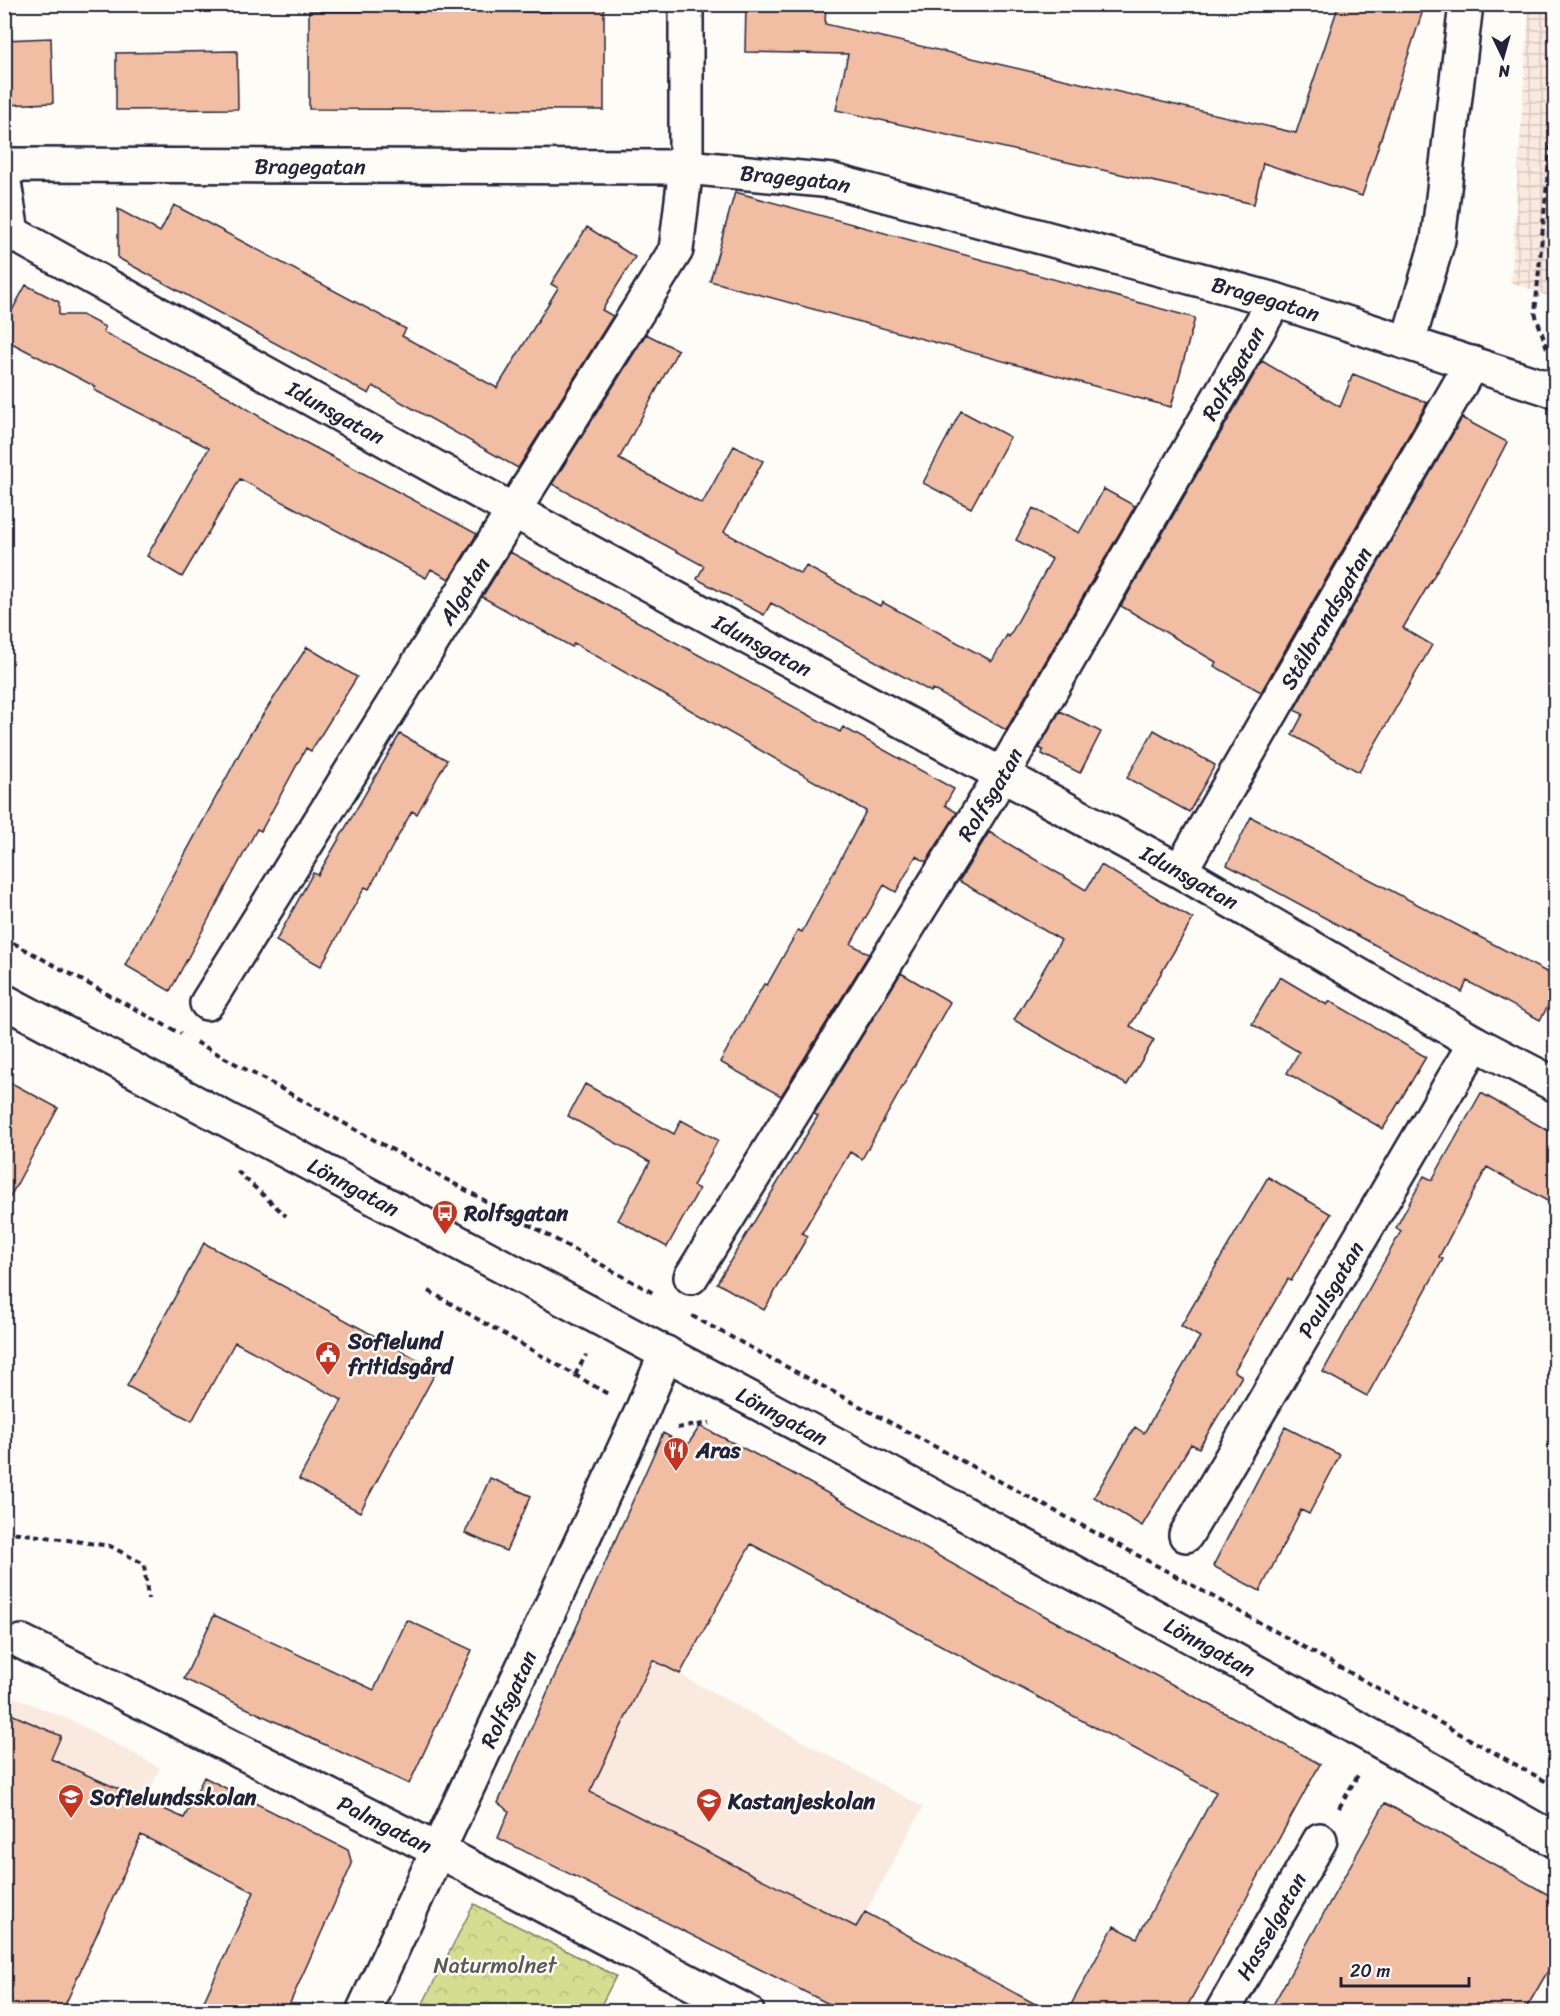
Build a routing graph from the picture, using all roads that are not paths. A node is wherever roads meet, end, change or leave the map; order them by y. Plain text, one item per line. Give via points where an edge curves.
1 (686, 4) edge
2 (1466, 4) edge
3 (4, 165) edge
4 (686, 167) junction
5 (4, 182) edge
6 (8, 239) edge
7 (1275, 300) junction
8 (1408, 342) junction
9 (1472, 363) junction
10 (1556, 391) edge
11 (513, 511) junction
12 (1002, 775) junction
13 (1180, 871) junction
14 (4, 1001) edge
15 (207, 1003) dead end
16 (1475, 1043) junction
17 (1556, 1085) edge
18 (691, 1277) dead end
19 (666, 1353) junction
20 (1186, 1535) dead end
21 (22, 1642) dead end
22 (1320, 1840) dead end
23 (1556, 1841) edge
24 (437, 1850) junction
25 (363, 2012) edge
26 (747, 2012) edge
27 (1222, 2012) edge

1 - 4 street, Algatan
2 - 8 street via 1438,240
3 - 4 street, Bragegatan
4 - 7 street, Bragegatan via 833,181
4 - 11 street, Algatan via 676,250
5 - 6 street, Idunsgatan
6 - 11 street, Idunsgatan
7 - 8 street, Bragegatan
7 - 12 street, Rolfsgatan
8 - 9 street, Bragegatan
9 - 10 street, Bragegatan
9 - 13 street, Stålbrandsgatan
11 - 12 street, Idunsgatan
11 - 15 street, Algatan
12 - 13 street, Idunsgatan
12 - 18 street, Rolfsgatan
13 - 16 street, Idunsgatan
14 - 19 street, Lönngatan
16 - 17 street, Idunsgatan
16 - 20 street, Paulsgatan
19 - 23 street, Lönngatan via 1145,1610
19 - 24 street, Rolfsgatan
21 - 24 street, Palmgatan
22 - 27 street, Hasselgatan
24 - 25 street, Rolfsgatan
24 - 26 street, Palmgatan

